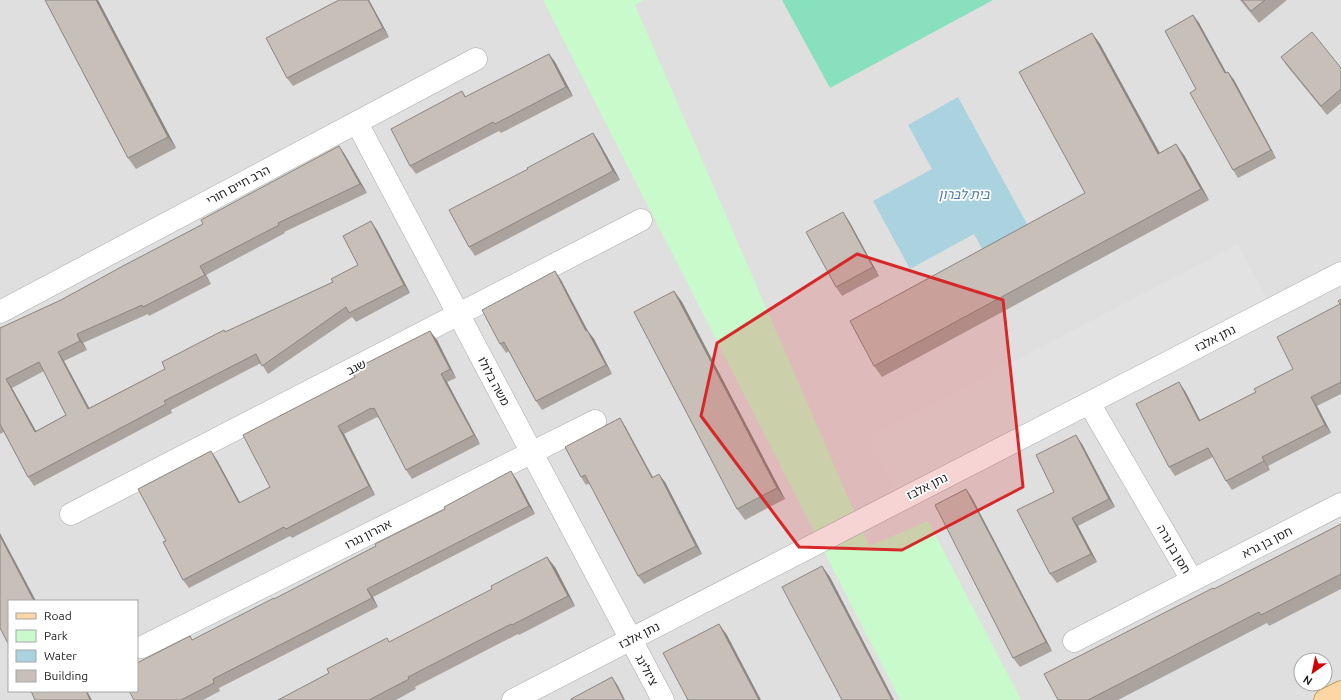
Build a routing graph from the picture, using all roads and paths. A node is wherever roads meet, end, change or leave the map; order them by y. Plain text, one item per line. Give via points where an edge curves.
1 (476, 59) dead end
2 (357, 123) junction
3 (641, 220) dead end
4 (1341, 273) edge
5 (0, 312) edge
6 (458, 314) junction
7 (1089, 403) junction
8 (595, 421) dead end
9 (532, 453) junction
10 (1341, 504) edge
11 (71, 514) dead end
12 (1192, 580) junction
13 (630, 639) junction
14 (1074, 641) dead end
15 (142, 647) dead end
16 (1341, 692) edge
17 (513, 700) edge
18 (663, 700) edge
19 (1325, 700) edge

1 - 2 street, הרב חיים חורי
2 - 5 street, הרב חיים חורי
2 - 6 street, משה בלולו
3 - 6 street, שגב
4 - 7 street, נתן אלבז
6 - 9 street, משה בלולו
6 - 11 street, שגב
7 - 12 street, חסן בן גרה
7 - 13 street, נתן אלבז
8 - 9 street, אהרון נגרו
9 - 13 street, משה בלולו
9 - 15 street, אהרון נגרו
10 - 12 street, חסן בן גרא
12 - 14 street, חסן בן גרה
13 - 17 street, נתן אלבז
13 - 18 street, ציזלינג
16 - 19 main road

